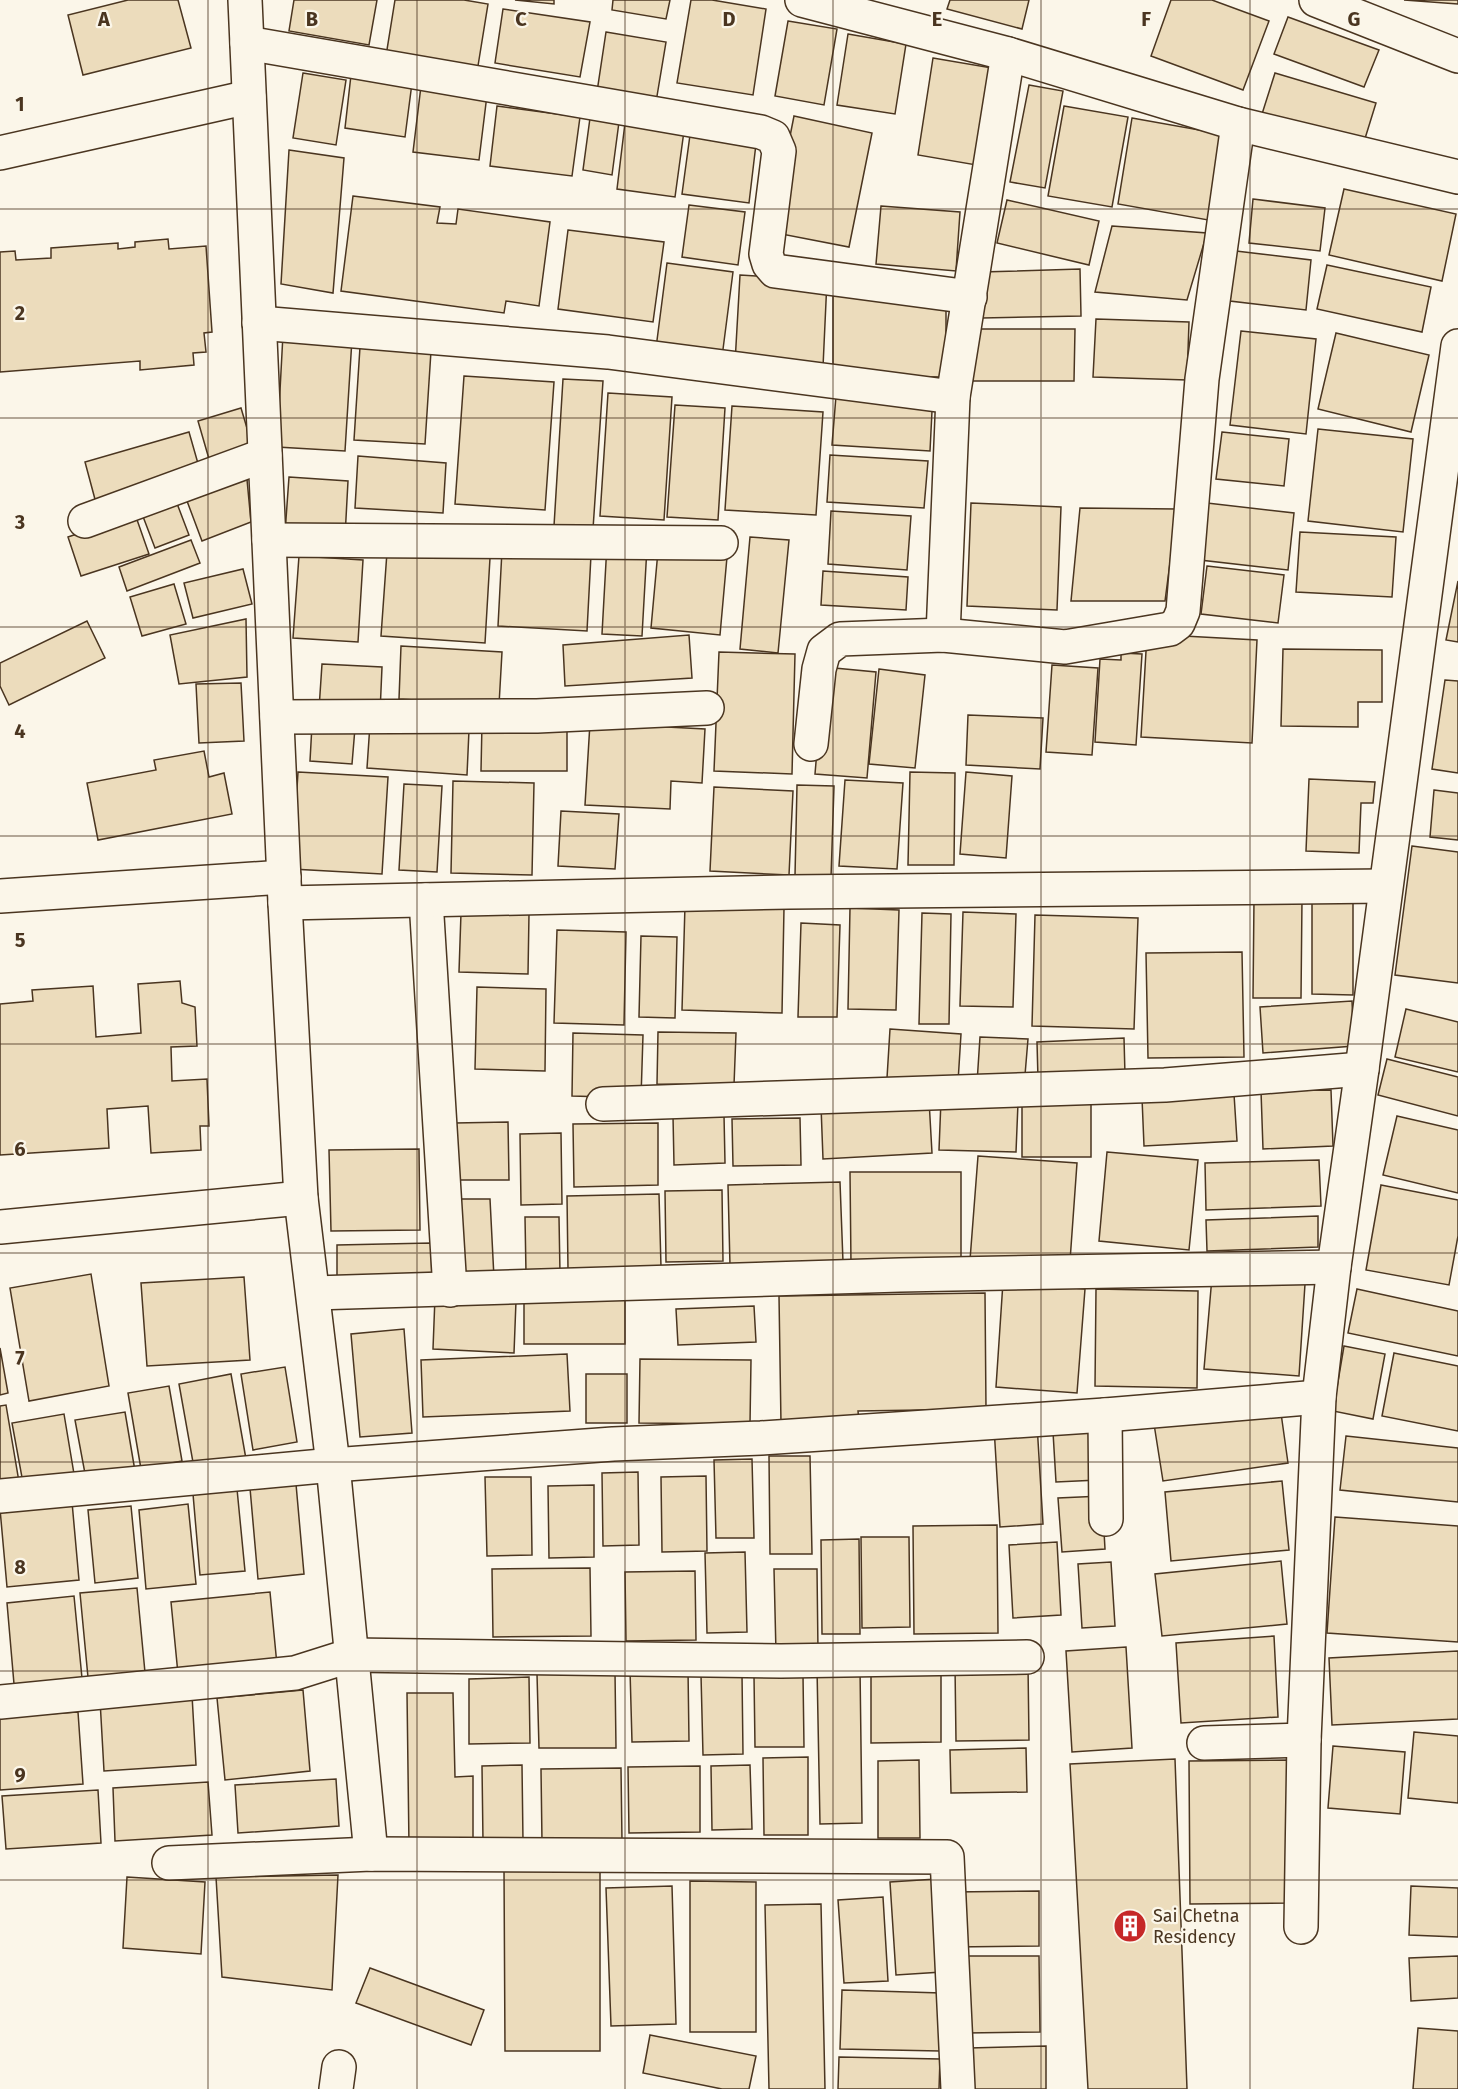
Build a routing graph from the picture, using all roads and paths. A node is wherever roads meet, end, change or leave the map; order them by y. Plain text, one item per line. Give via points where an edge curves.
1 (245, 0) edge
2 (802, 0) edge
3 (1316, 0) edge
4 (247, 43) junction
5 (1008, 54) junction
6 (1458, 56) edge
7 (249, 97) junction
8 (1238, 124) junction
9 (0, 153) edge
10 (1458, 177) edge
11 (970, 297) junction
12 (259, 323) junction
13 (1458, 346) edge
14 (953, 397) junction
15 (265, 455) junction
16 (85, 521) dead end
17 (269, 540) junction
18 (721, 543) dead end
19 (943, 636) junction
20 (707, 708) dead end
21 (277, 717) junction
22 (811, 744) dead end
23 (1385, 886) junction
24 (285, 890) junction
25 (0, 896) edge
26 (426, 900) junction
27 (1362, 1069) junction
28 (603, 1104) dead end
29 (301, 1198) junction
30 (0, 1227) edge
31 (1334, 1267) junction
32 (450, 1290) junction
33 (314, 1293) junction
34 (1319, 1397) junction
35 (1105, 1415) junction
36 (333, 1465) junction
37 (0, 1496) edge
38 (1106, 1519) dead end
39 (352, 1654) junction
40 (1027, 1656) dead end
41 (0, 1702) edge
42 (1304, 1740) junction
43 (1204, 1743) dead end
44 (371, 1854) junction
45 (169, 1863) dead end
46 (1301, 1927) dead end
47 (958, 2089) edge

1 - 4 street
2 - 5 street
3 - 6 street
4 - 7 street
4 - 11 street via 761,132 773,137 778,151 766,254 768,264 776,271
5 - 8 street
5 - 11 street
7 - 9 street
7 - 12 street
8 - 10 street
8 - 19 street via 1203,379 1183,611 1178,623 1170,629 1065,646
11 - 14 street
12 - 14 street via 608,352
12 - 15 street
13 - 23 street
14 - 19 street
15 - 16 street
15 - 17 street
17 - 18 street
17 - 21 street
19 - 22 street via 840,639 824,651
20 - 21 street via 537,716
21 - 24 street
23 - 26 street
23 - 27 street
24 - 25 street
24 - 26 street
24 - 29 street
26 - 32 street
27 - 28 street via 1165,1085
27 - 31 street
29 - 30 street
29 - 33 street
31 - 32 street
31 - 34 street
32 - 33 street
33 - 36 street
34 - 35 street
34 - 42 street
35 - 36 street
35 - 38 street
36 - 37 street
36 - 39 street
39 - 40 street via 781,1661
39 - 41 street via 295,1673
39 - 44 street
42 - 43 street
42 - 46 street
44 - 45 street
44 - 47 street via 947,1857

